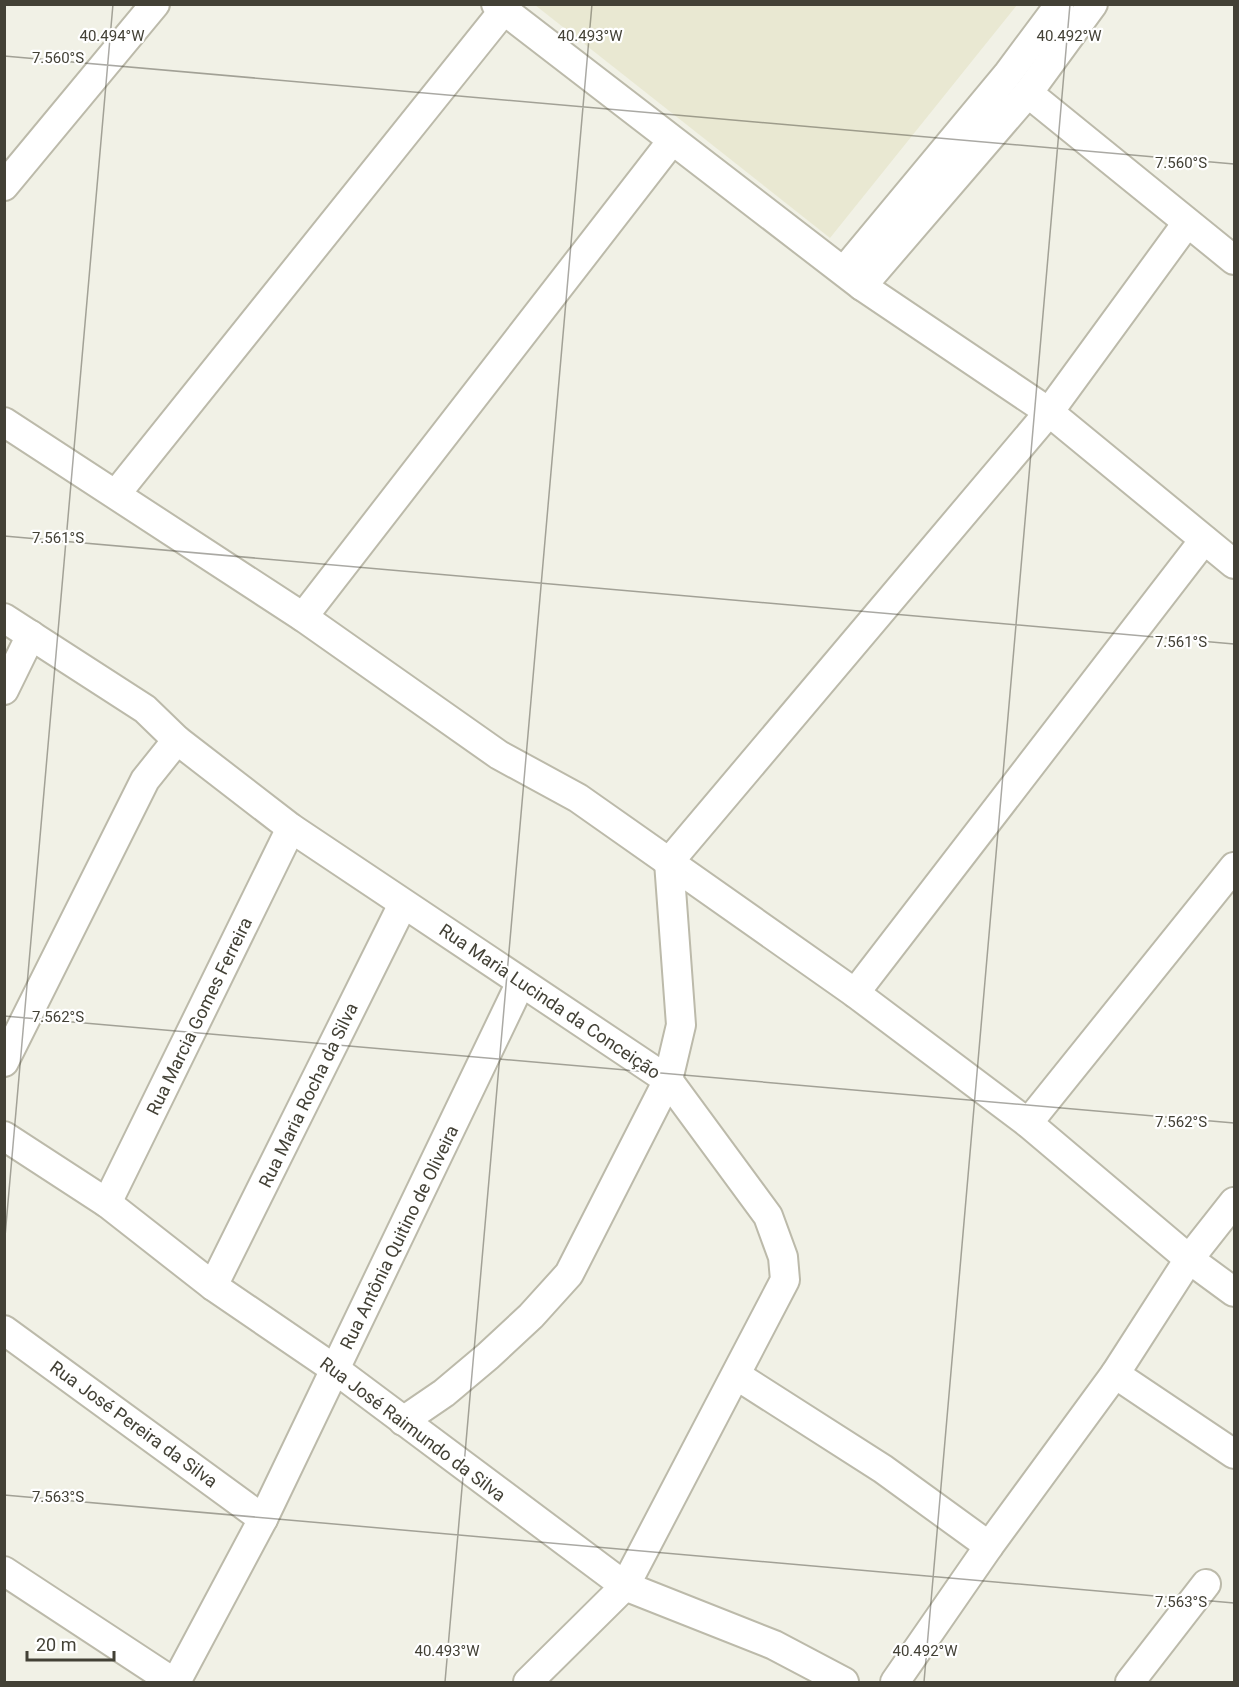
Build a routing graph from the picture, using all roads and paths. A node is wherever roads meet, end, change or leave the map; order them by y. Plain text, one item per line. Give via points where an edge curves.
1 (155, 4) edge
2 (1060, 4) edge
3 (1093, 4) edge
4 (500, 7) edge
5 (1028, 93) junction
6 (671, 142) junction
7 (4, 186) edge
8 (1187, 223) junction
9 (1234, 261) edge
10 (853, 279) junction
11 (1049, 411) junction
12 (4, 422) edge
13 (116, 494) junction
14 (1204, 540) junction
15 (1234, 564) edge
16 (303, 617) junction
17 (4, 618) edge
18 (31, 635) junction
19 (4, 690) edge
20 (177, 740) junction
21 (291, 828) junction
22 (669, 862) junction
23 (1234, 867) edge
24 (403, 904) junction
25 (521, 982) junction
26 (855, 993) junction
27 (4, 1062) edge
28 (668, 1080) junction
29 (1028, 1123) junction
30 (4, 1136) edge
31 (1234, 1202) edge
32 (107, 1203) junction
33 (1189, 1259) junction
34 (213, 1286) junction
35 (1234, 1292) edge
36 (4, 1330) edge
37 (336, 1370) junction
38 (1115, 1374) junction
39 (736, 1375) junction
40 (403, 1421) junction
41 (1234, 1454) edge
42 (263, 1519) junction
43 (989, 1546) junction
44 (4, 1571) edge
45 (1206, 1584) dead end
46 (625, 1586) junction
47 (533, 1681) edge
48 (174, 1683) edge
49 (844, 1683) edge
50 (895, 1683) edge
51 (1130, 1683) edge

1 - 7 street
2 - 10 street
3 - 5 street
4 - 6 street
4 - 13 street
5 - 8 street
5 - 10 street
6 - 10 street
6 - 16 street
8 - 9 street
8 - 11 street
10 - 11 street
11 - 14 street
11 - 22 street
12 - 13 street
13 - 16 street
14 - 15 street
14 - 26 street
16 - 22 street via 499,755 578,798
17 - 18 street, Rua Maria Lucinda da Conceição
18 - 19 street
18 - 20 street, Rua Maria Lucinda da Conceição via 145,709
20 - 21 street, Rua Maria Lucinda da Conceição
20 - 27 street via 145,780
21 - 24 street, Rua Maria Lucinda da Conceição
21 - 32 street, Rua Marcia Gomes Ferreira
22 - 26 street
22 - 28 street via 681,1025
23 - 29 street
24 - 25 street, Rua Maria Lucinda da Conceição
24 - 34 street, Rua Maria Rocha da Silva
25 - 28 street, Rua Maria Lucinda da Conceição
25 - 37 street, Rua Antônia Quitino de Oliveira
26 - 29 street
28 - 39 street, Rua Maria Lucinda da Conceição via 768,1216 783,1257 785,1280
28 - 40 street via 569,1274 488,1356 444,1394
29 - 33 street
30 - 32 street, Rua José Raimundo da Silva
31 - 33 street
32 - 34 street, Rua José Raimundo da Silva
33 - 35 street
33 - 38 street
34 - 37 street, Rua José Raimundo da Silva
36 - 42 street, Rua José Pereira da Silva
37 - 40 street, Rua José Raimundo da Silva
37 - 42 street, Rua Antônia Quitino de Oliveira
38 - 41 street
38 - 43 street
39 - 43 street via 883,1469
39 - 46 street, Rua Maria Lucinda da Conceição
40 - 46 street, Rua José Raimundo da Silva
42 - 48 street, Rua Antônia Quitino de Oliveira
43 - 50 street
44 - 48 street
45 - 51 street
46 - 47 street, Rua Maria Lucinda da Conceição
46 - 49 street, Rua José Raimundo da Silva via 774,1645

